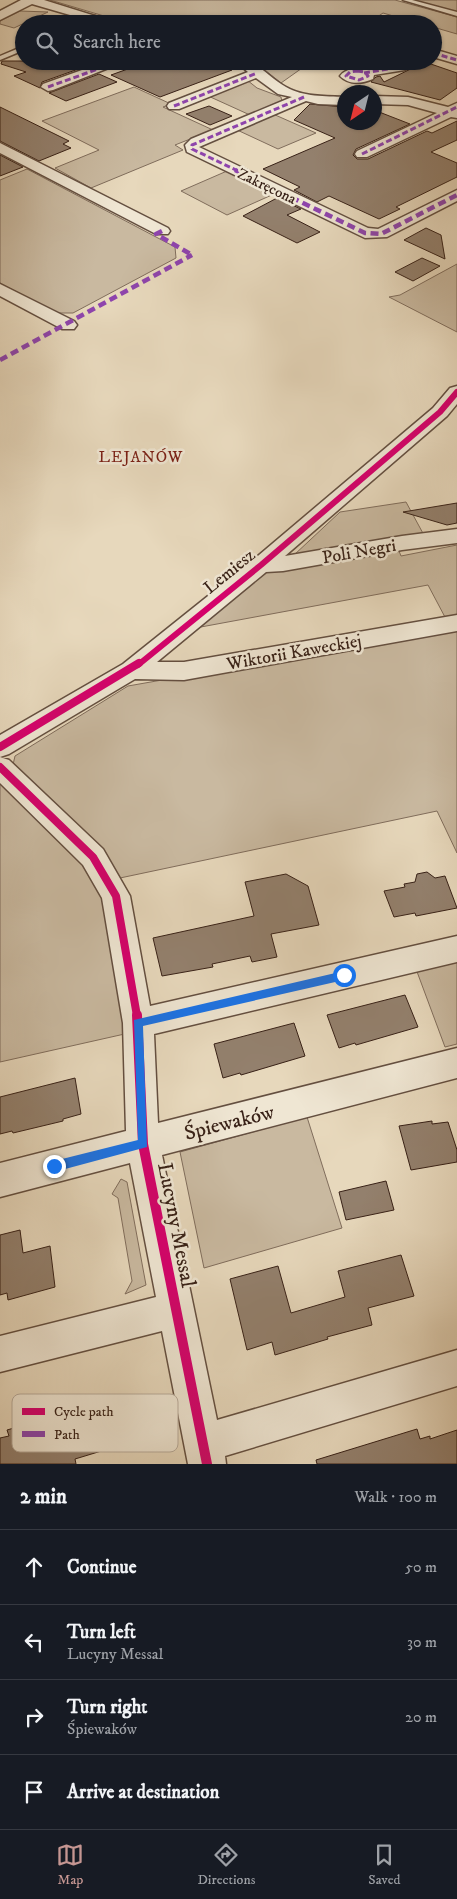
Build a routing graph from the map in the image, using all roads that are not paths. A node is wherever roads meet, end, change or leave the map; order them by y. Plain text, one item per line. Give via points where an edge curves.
1 (30, 0) edge
2 (406, 0) edge
3 (457, 14) edge
4 (84, 15) edge
5 (0, 16) edge
6 (15, 52) edge
7 (442, 56) edge
8 (0, 58) edge
9 (457, 60) edge
10 (95, 70) edge
11 (253, 70) edge
12 (382, 70) edge
13 (257, 73) junction
14 (364, 73) dead end
15 (48, 87) dead end
16 (304, 97) junction
17 (382, 100) edge
18 (337, 101) edge
19 (174, 106) dead end
20 (455, 111) edge
21 (0, 146) edge
22 (362, 154) dead end
23 (457, 195) edge
24 (162, 231) dead end
25 (0, 289) edge
26 (68, 325) dead end
27 (457, 392) edge
28 (448, 414) edge
29 (457, 536) edge
30 (261, 565) junction
31 (457, 623) edge
32 (130, 670) junction
33 (0, 747) edge
34 (0, 767) edge
35 (457, 950) edge
36 (138, 1023) junction
37 (457, 1063) edge
38 (143, 1144) junction
39 (0, 1180) edge
40 (176, 1310) junction
41 (0, 1354) edge
42 (457, 1368) edge
43 (205, 1453) edge

1 - 4 street
1 - 5 street
2 - 3 lane
6 - 8 lane
7 - 9 street
10 - 15 street
11 - 13 street
12 - 14 street
13 - 16 street via 283,91
13 - 19 street
16 - 18 street
16 - 23 street, Zakręcona via 196,142 192,149 365,233 381,234
17 - 20 street via 408,101
20 - 22 street
21 - 24 street
25 - 26 street
27 - 28 street, Lemiesz
28 - 30 street, Lemiesz
29 - 30 street, Poli Negri
30 - 32 street, Lemiesz
31 - 32 street, Wiktorii Kaweckiej via 184,671
32 - 33 street, Lemiesz
34 - 36 street, Lucyny Messal via 92,857 116,896
35 - 36 street
36 - 38 street, Lucyny Messal
37 - 38 street, Śpiewaków
38 - 39 street, Śpiewaków
38 - 40 street, Lucyny Messal
40 - 41 street
40 - 43 street, Lucyny Messal
42 - 43 street

